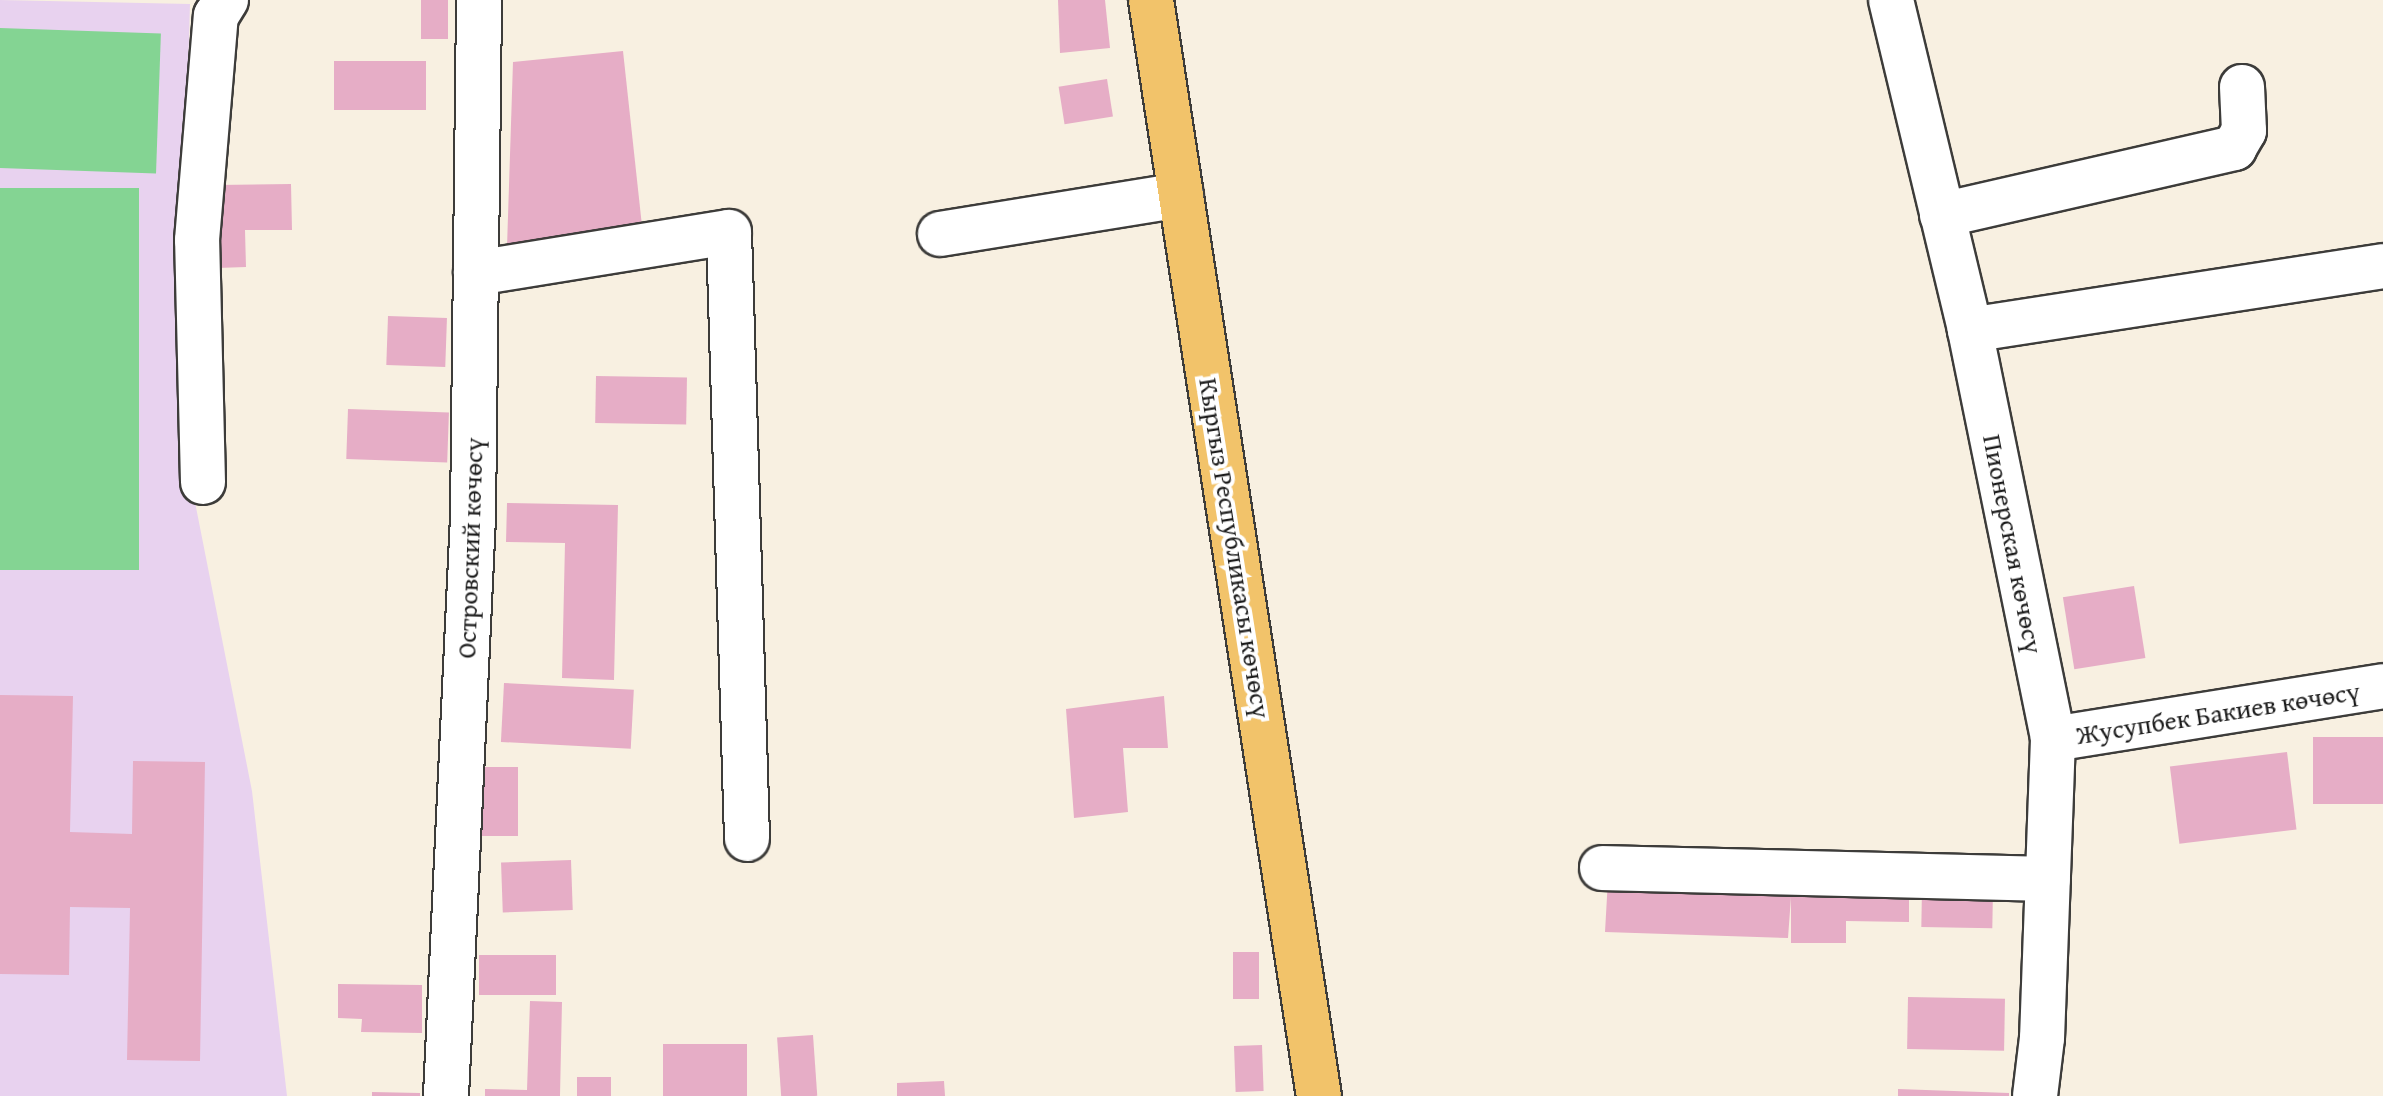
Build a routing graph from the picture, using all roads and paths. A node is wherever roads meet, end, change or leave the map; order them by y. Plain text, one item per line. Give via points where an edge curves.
1 (226, 0) edge
2 (479, 0) edge
3 (1151, 0) edge
4 (1891, 0) edge
5 (2242, 87) dead end
6 (1181, 195) junction
7 (1942, 215) junction
8 (940, 234) dead end
9 (2383, 266) edge
10 (476, 273) junction
11 (1970, 330) junction
12 (203, 482) dead end
13 (2383, 686) edge
14 (2053, 739) junction
15 (747, 839) dead end
16 (1602, 868) dead end
17 (2048, 879) junction
18 (446, 1096) edge
19 (1319, 1096) edge
20 (2035, 1096) edge

1 - 12 street via 216,16 197,240
2 - 10 street, Островский көчөсү
3 - 6 main road, Кыргыз Республикасы көчөсү
4 - 7 street, Пионерская көчөсү
5 - 7 street via 2244,131 2234,148
6 - 8 street
6 - 19 main road, Кыргыз Республикасы көчөсү
7 - 11 street, Пионерская көчөсү
9 - 11 street
10 - 15 street via 729,232
10 - 18 street, Островский көчөсү via 473,516
11 - 14 street, Пионерская көчөсү
13 - 14 street, Жусупбек Бакиев көчөсү
14 - 17 street, Пионерская көчөсү
16 - 17 street
17 - 20 street, Пионерская көчөсү

